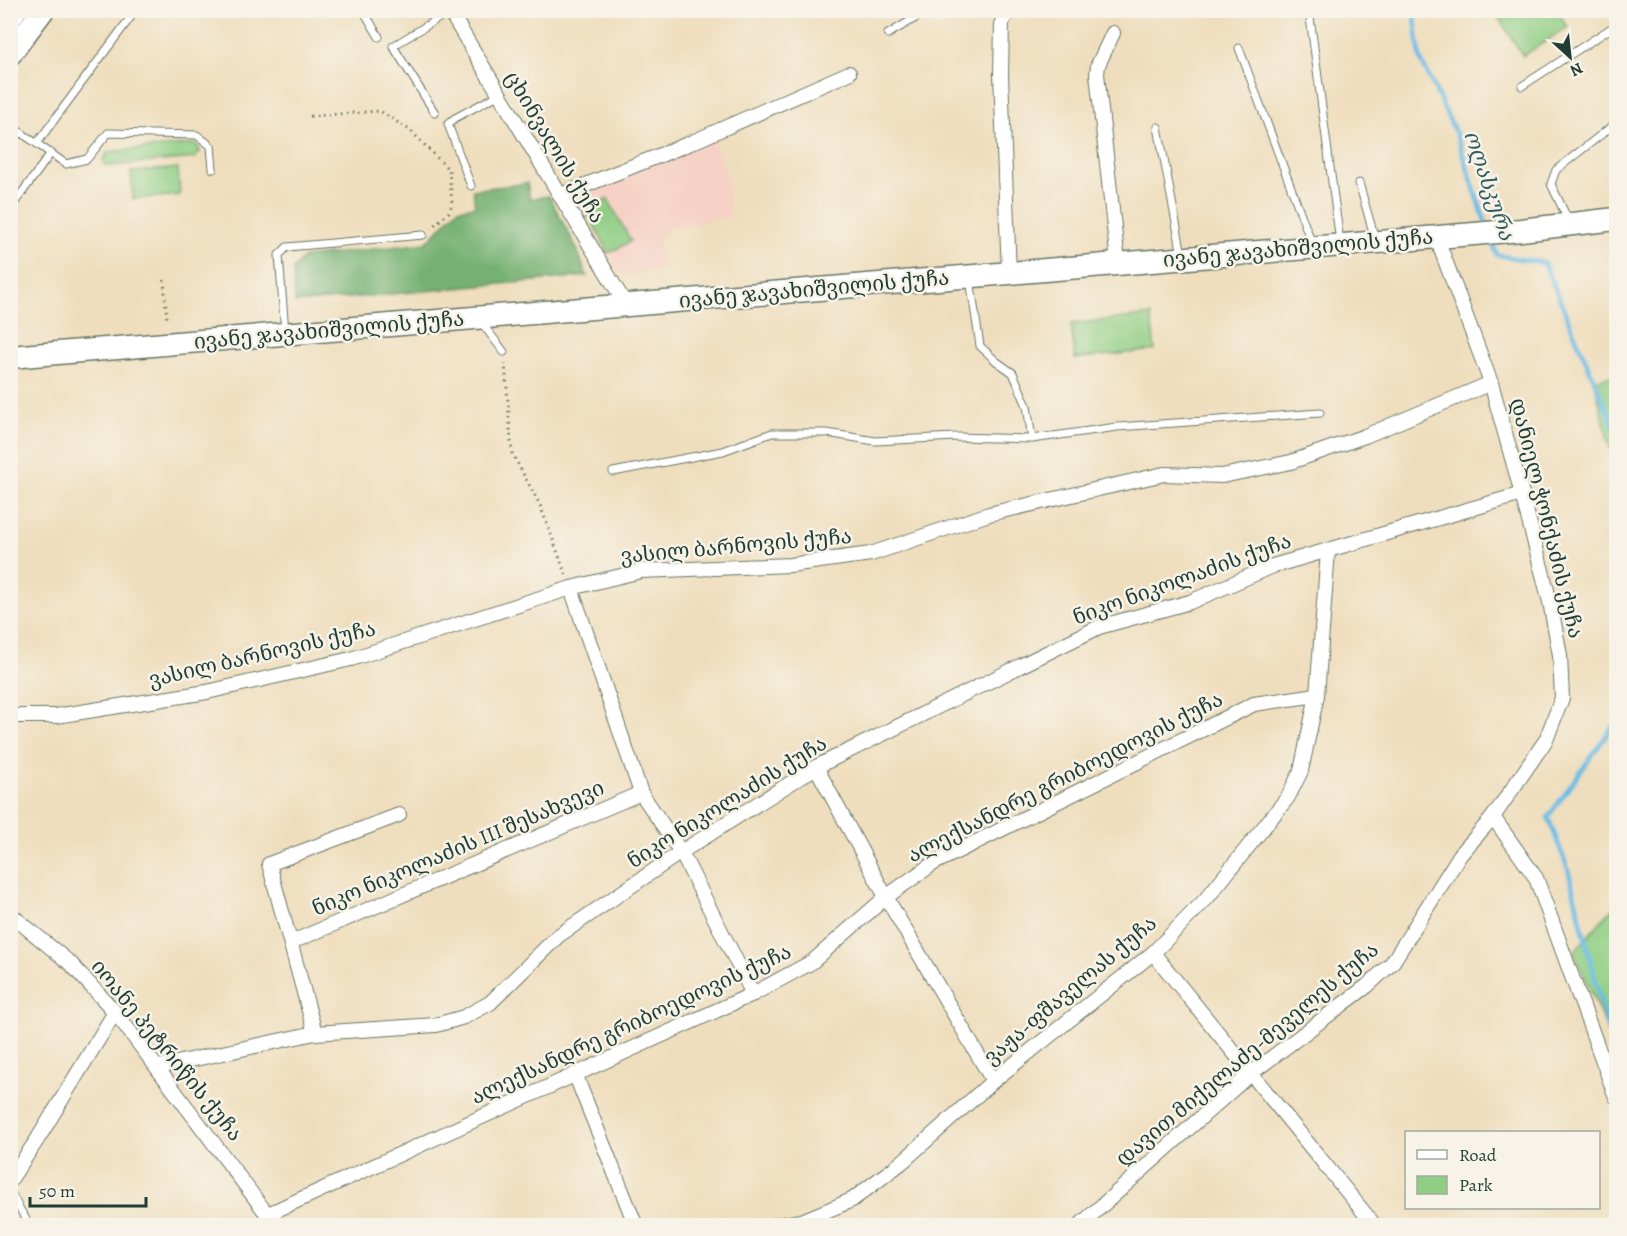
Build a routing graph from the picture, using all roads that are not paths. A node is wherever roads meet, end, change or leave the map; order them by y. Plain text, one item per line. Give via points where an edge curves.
1 (15, 10) edge
2 (43, 10) edge
3 (136, 10) edge
4 (363, 10) edge
5 (929, 10) edge
6 (1009, 10) edge
7 (1309, 10) edge
8 (449, 11) edge
9 (11, 17) edge
10 (1617, 25) edge
11 (1113, 33) dead end
12 (888, 34) dead end
13 (379, 37) dead end
14 (1239, 48) dead end
15 (10, 54) edge
16 (849, 73) dead end
17 (1522, 86) dead end
18 (498, 95) junction
19 (435, 113) dead end
20 (1617, 123) edge
21 (10, 125) edge
22 (1158, 127) dead end
23 (37, 143) junction
24 (51, 153) junction
25 (213, 169) dead end
26 (1359, 183) dead end
27 (471, 186) dead end
28 (561, 195) junction
29 (10, 209) edge
30 (1617, 219) edge
31 (1570, 224) junction
32 (423, 235) road end
33 (1436, 236) junction
34 (1376, 241) junction
35 (1340, 244) junction
36 (1313, 247) junction
37 (1183, 258) junction
38 (1118, 263) junction
39 (1008, 273) junction
40 (970, 276) junction
41 (626, 305) junction
42 (478, 318) junction
43 (285, 334) junction
44 (504, 352) road end
45 (10, 357) edge
46 (1491, 382) junction
47 (1320, 413) dead end
48 (1032, 439) junction
49 (613, 472) dead end
50 (1522, 494) junction
51 (1328, 550) junction
52 (571, 588) junction
53 (1317, 695) junction
54 (10, 716) edge
55 (816, 767) junction
56 (641, 793) junction
57 (399, 815) dead end
58 (1493, 817) junction
59 (681, 852) junction
60 (886, 897) junction
61 (10, 914) edge
62 (292, 942) junction
63 (1153, 953) junction
64 (753, 994) junction
65 (115, 1012) junction
66 (315, 1033) junction
67 (158, 1067) junction
68 (575, 1074) junction
69 (1250, 1074) junction
70 (993, 1081) junction
71 (1617, 1097) edge
72 (10, 1180) edge
73 (10, 1191) edge
74 (272, 1220) edge
75 (30, 1226) edge
76 (636, 1226) edge
77 (770, 1226) edge
78 (1079, 1226) edge
79 (1375, 1226) edge

1 - 9 main road
2 - 15 main road
3 - 23 lane
4 - 13 lane
5 - 12 lane
6 - 39 street via 1002,22 1001,75
7 - 35 lane
8 - 18 street, ცხინვალის ქუჩა
8 - 19 lane via 393,46
10 - 17 lane
11 - 38 street via 1097,74
14 - 36 lane
16 - 28 street
18 - 27 lane via 448,124
18 - 28 street, ცხინვალის ქუჩა
20 - 31 lane via 1556,170 1551,184
21 - 23 lane
22 - 37 lane
23 - 24 lane
24 - 25 lane via 66,164 87,159 108,133 197,135 211,146
24 - 29 lane
26 - 34 lane
28 - 41 street, ცხინვალის ქუჩა
30 - 31 main road, ივანე ჯავახიშვილის ქუჩა
31 - 33 main road, ივანე ჯავახიშვილის ქუჩა
32 - 43 lane via 287,247 279,255
33 - 34 main road, ივანე ჯავახიშვილის ქუჩა
33 - 46 street, დანიელ ჭონქაძის ქუჩა
34 - 35 main road, ივანე ჯავახიშვილის ქუჩა
35 - 36 main road, ივანე ჯავახიშვილის ქუჩა
36 - 37 main road, ივანე ჯავახიშვილის ქუჩა
37 - 38 main road, ივანე ჯავახიშვილის ქუჩა
38 - 39 main road, ივანე ჯავახიშვილის ქუჩა
39 - 40 main road, ივანე ჯავახიშვილის ქუჩა
40 - 41 main road, ივანე ჯავახიშვილის ქუჩა
40 - 48 lane via 980,346 1013,373 1027,406
41 - 42 main road, ივანე ჯავახიშვილის ქუჩა
42 - 43 main road, ივანე ჯავახიშვილის ქუჩა
42 - 44 lane
43 - 45 main road, ივანე ჯავახიშვილის ქუჩა
46 - 50 street, დანიელ ჭონქაძის ქუჩა
46 - 52 street, ვასილ ბარნოვის ქუჩა via 1365,436 1291,462 1222,476 1164,474 989,514 871,554 790,565 641,571
47 - 48 lane via 1117,427
48 - 49 lane via 875,441 827,433 772,433 723,451
50 - 51 street
50 - 58 street, დანიელ ჭონქაძის ქუჩა via 1550,602 1560,655 1562,698 1546,740
51 - 53 street, ვაჟა-ფშაველას ქუჩა
51 - 55 street, ნიკო ნიკოლაძის ქუჩა via 1273,566 1190,602 1099,627
52 - 54 street, ვასილ ბარნოვის ქუჩა via 351,659 207,692 56,716
52 - 56 street
53 - 60 street, ალექსანდრე გრიბოედოვის ქუჩა via 1254,704 934,863
53 - 63 street, ვაჟა-ფშაველას ქუჩა via 1301,771 1288,797 1207,898
55 - 59 street, ნიკო ნიკოლაძის ქუჩა
55 - 60 street
56 - 59 street
56 - 62 street, ნიკო ნიკოლაძის III შესახვევი
57 - 62 street via 269,864
58 - 69 street, დავით მიქელაძე-მეველეს ქუჩა via 1460,855 1392,963
58 - 71 street via 1536,878
59 - 64 street
59 - 66 street, ნიკო ნიკოლაძის ქუჩა via 558,936 490,1003 464,1017 436,1025
60 - 64 street, ალექსანდრე გრიბოედოვის ქუჩა via 812,962
60 - 70 street
61 - 65 street, იოანე პეტრიწის ქუჩა via 71,964
62 - 66 street
63 - 69 street
63 - 70 street, ვაჟა-ფშაველას ქუჩა
64 - 68 street, ალექსანდრე გრიბოედოვის ქუჩა
65 - 67 street, იოანე პეტრიწის ქუჩა
65 - 72 street
66 - 67 street, ნიკო ნიკოლაძის ქუჩა
67 - 74 street, იოანე პეტრიწის ქუჩა
68 - 74 street, ალექსანდრე გრიბოედოვის ქუჩა
68 - 76 street
69 - 78 street, დავით მიქელაძე-მეველეს ქუჩა
69 - 79 street
70 - 77 street, ვაჟა-ფშაველას ქუჩა via 901,1163 852,1200 802,1221
73 - 75 lane

